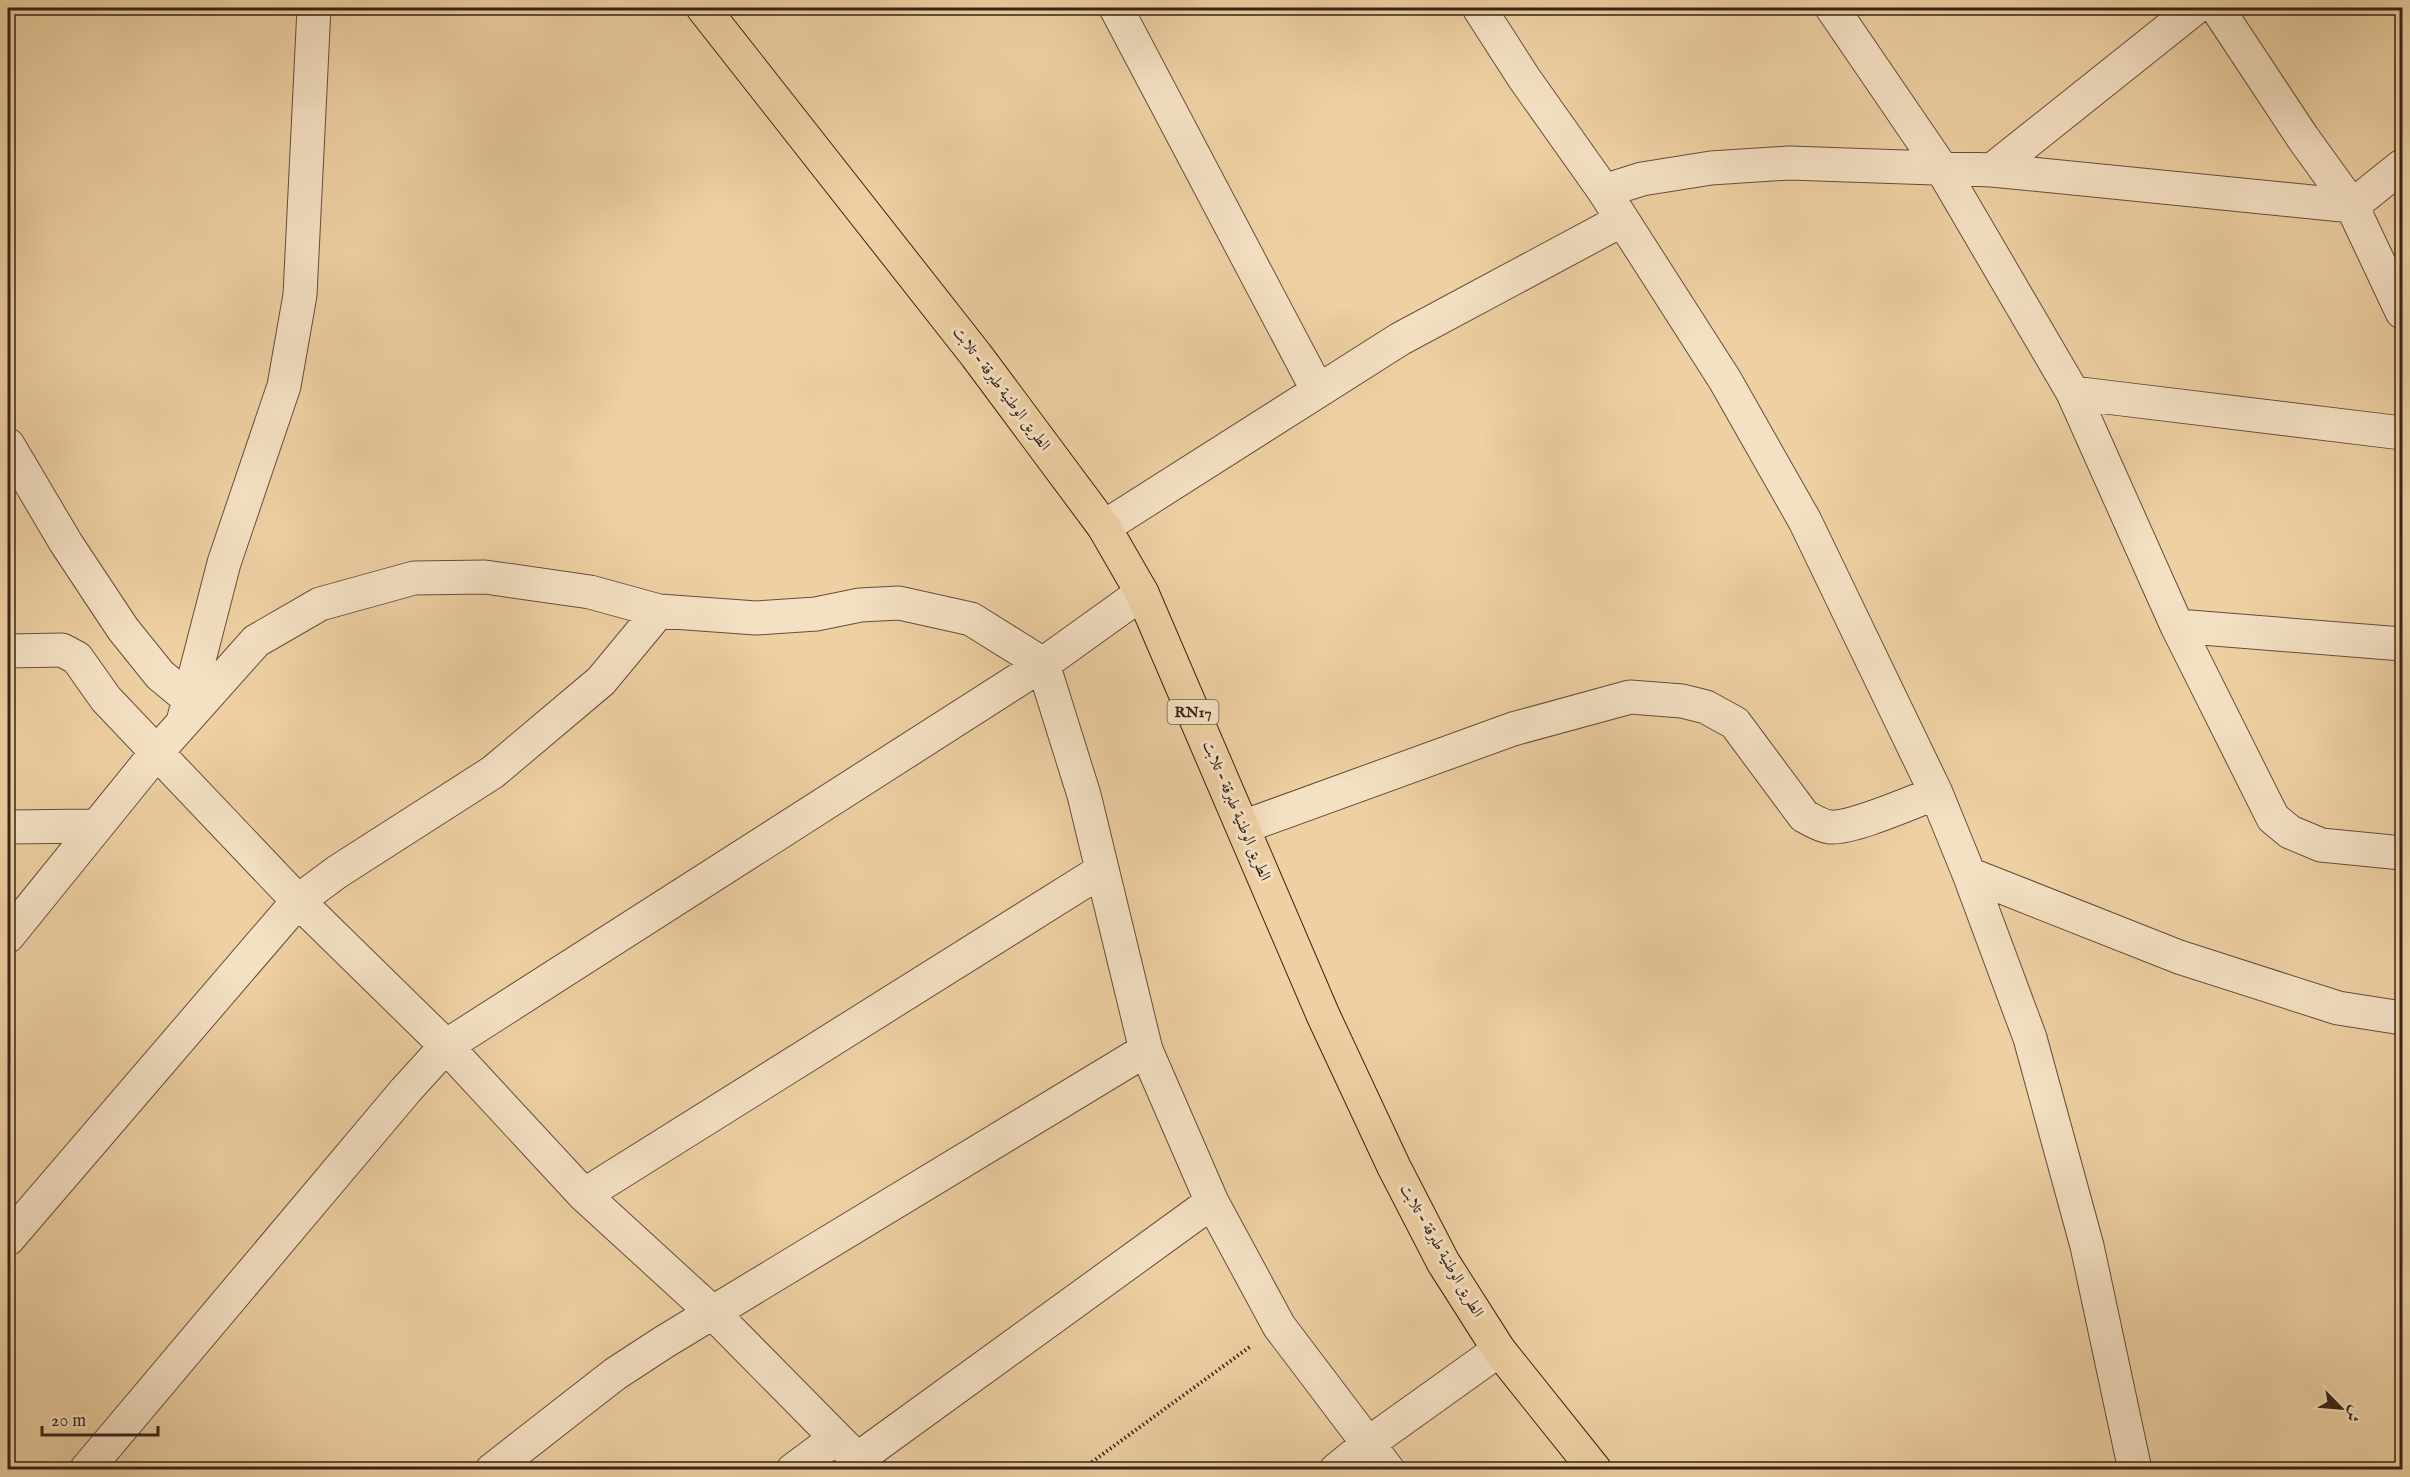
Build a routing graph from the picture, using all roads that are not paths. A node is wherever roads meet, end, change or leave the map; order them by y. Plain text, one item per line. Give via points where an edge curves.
1 (314, 8) edge
2 (703, 8) edge
3 (1116, 8) edge
4 (1479, 8) edge
5 (1835, 8) edge
6 (2195, 8) edge
7 (2217, 8) edge
8 (2403, 166) edge
9 (1942, 169) junction
10 (1992, 170) junction
11 (1604, 191) junction
12 (2352, 206) junction
13 (1622, 220) junction
14 (2403, 312) edge
15 (1318, 391) junction
16 (2073, 393) junction
17 (2403, 433) edge
18 (8, 446) edge
19 (1104, 527) junction
20 (1142, 593) junction
21 (659, 611) junction
22 (2177, 626) junction
23 (2403, 644) edge
24 (8, 651) edge
25 (1043, 664) junction
26 (186, 711) junction
27 (157, 752) junction
28 (1936, 793) junction
29 (94, 826) junction
30 (8, 827) edge
31 (1243, 827) junction
32 (2403, 853) edge
33 (1101, 871) junction
34 (1969, 874) junction
35 (298, 901) junction
36 (8, 936) edge
37 (2403, 1018) edge
38 (446, 1047) junction
39 (1146, 1050) junction
40 (584, 1195) junction
41 (1212, 1202) junction
42 (8, 1239) edge
43 (713, 1313) junction
44 (1499, 1350) junction
45 (1369, 1443) junction
46 (854, 1455) edge
47 (86, 1470) edge
48 (492, 1470) edge
49 (794, 1470) edge
50 (1336, 1470) edge
51 (1388, 1470) edge
52 (1595, 1470) edge
53 (2135, 1470) edge

1 - 26 street via 300,295 284,386 224,563
2 - 19 main road, الطريق الوطنية طبرقة - تلابت / RN17 via 976,355
3 - 15 street
4 - 11 street
5 - 9 street
6 - 10 street
7 - 12 street
8 - 12 street
9 - 10 street
9 - 11 street via 1789,163 1711,168 1642,179
9 - 16 street
10 - 12 street
11 - 13 street
12 - 14 street
13 - 15 street via 1400,339
13 - 28 street via 1725,380 1804,521
15 - 19 street
16 - 17 street
16 - 22 street
18 - 26 street via 123,628
19 - 20 main road, الطريق الوطنية طبرقة - تلابت / RN17
20 - 25 street
20 - 31 main road, الطريق الوطنية طبرقة - تلابت / RN17
21 - 25 street via 756,618 898,603 971,619
21 - 26 street via 590,592 485,578 414,578 320,604 255,641
21 - 35 street via 601,681 493,772
22 - 23 street
22 - 32 street via 2273,818 2290,832 2321,845
24 - 27 street via 62,650 77,658 106,699
25 - 33 street via 1084,795
25 - 38 street
26 - 27 street
27 - 29 street
27 - 35 street
28 - 31 street via 1854,823 1831,827 1820,824 1804,816 1735,723 1682,701 1630,697 1513,729
28 - 34 street
29 - 30 street
29 - 36 street
31 - 44 main road, الطريق الوطنية طبرقة - تلابت / RN17 via 1323,1015 1394,1167 1443,1262
33 - 39 street
33 - 40 street
34 - 37 street via 2179,957 2338,1008
34 - 53 street via 2030,1038 2087,1246
35 - 38 street
35 - 42 street
38 - 40 street
38 - 47 street
39 - 41 street
39 - 43 street
40 - 43 street
41 - 45 street via 1279,1326
41 - 46 street
43 - 46 street
43 - 48 street via 615,1374
44 - 45 street
44 - 52 main road, الطريق الوطنية طبرقة - تلابت / RN17
45 - 50 street
45 - 51 street
46 - 49 street

